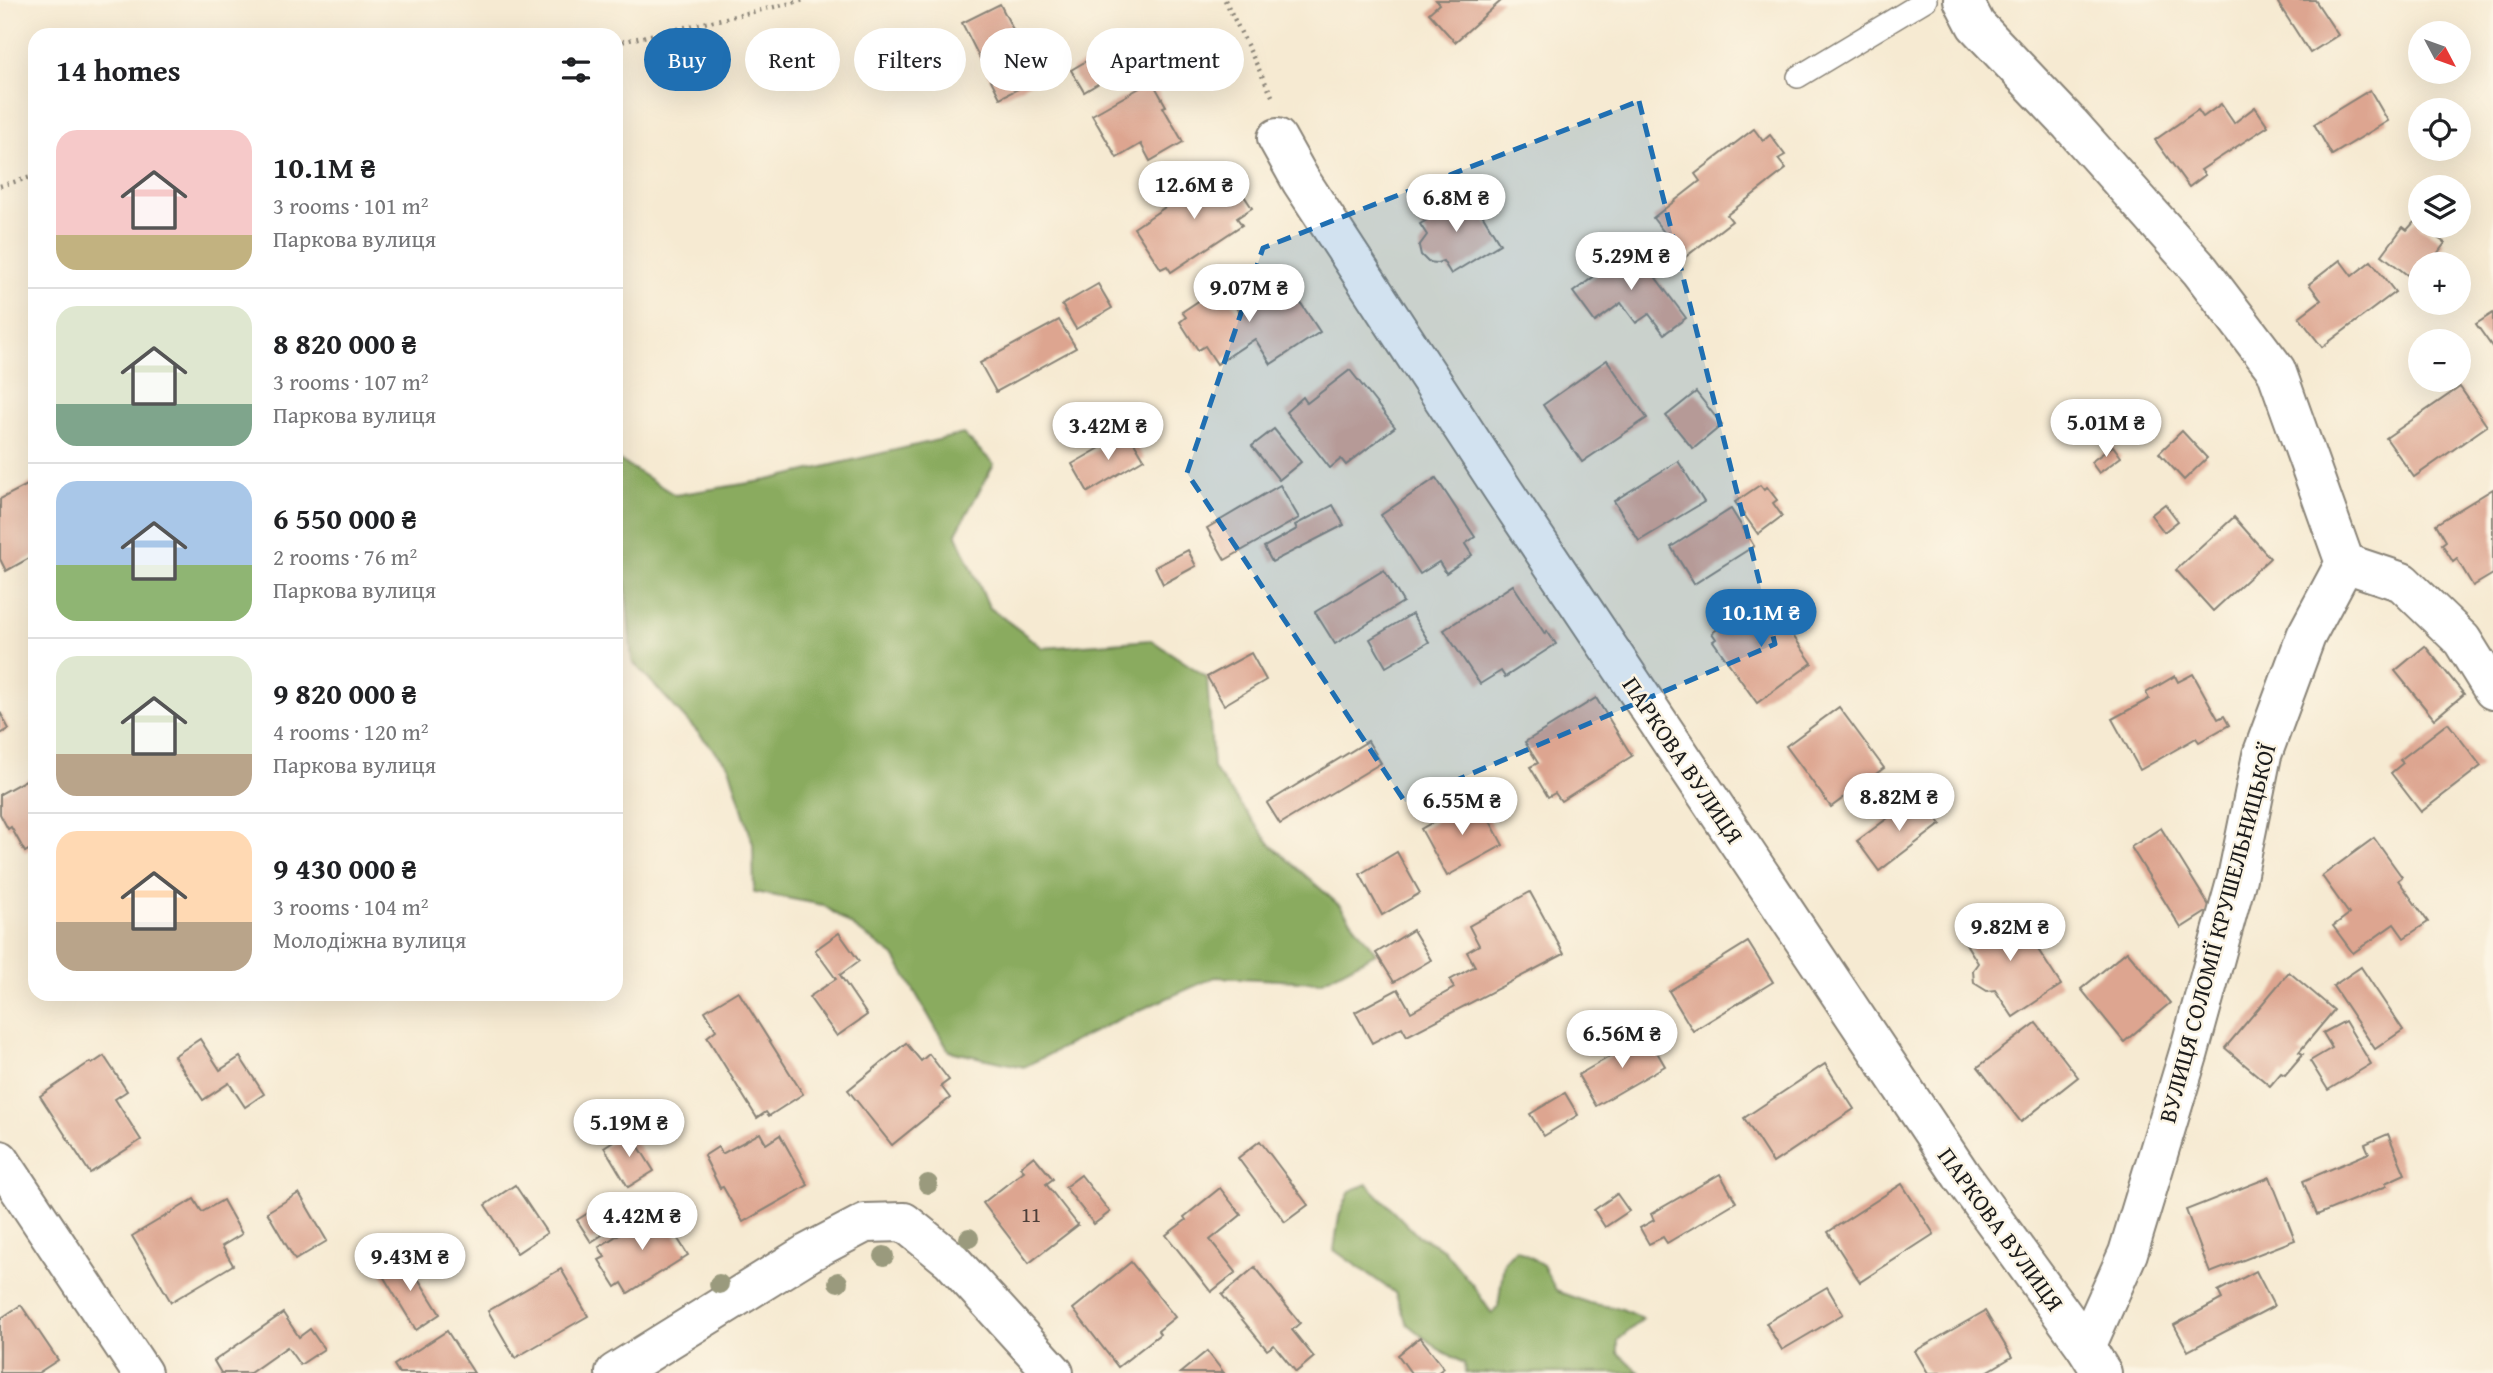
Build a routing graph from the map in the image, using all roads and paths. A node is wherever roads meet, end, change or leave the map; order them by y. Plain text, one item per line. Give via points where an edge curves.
1 (805, 0) edge
2 (1225, 0) edge
3 (1926, 0) edge
4 (1963, 0) edge
5 (623, 41) edge
6 (1798, 77) dead end
7 (1277, 138) joint
8 (28, 178) edge
9 (0, 187) edge
10 (2345, 563) junction
11 (2493, 690) edge
12 (0, 1160) edge
13 (2094, 1360) edge
14 (142, 1373) edge
15 (615, 1373) edge
16 (1054, 1373) edge

1 - 5 path
2 - 7 path via 1277,106
3 - 6 lane
4 - 10 street via 1976,25 2200,271 2276,370
7 - 13 street, ПАРКОВА ВУЛИЦЯ via 1503,490 1961,1175
8 - 9 path
10 - 11 street via 2402,582 2462,640
10 - 13 street, ВУЛИЦЯ СОЛОМІЇ КРУШЕЛЬНИЦЬКОЇ via 2306,636 2262,755 2237,878 2189,1052
12 - 14 street
15 - 16 street via 808,1253 865,1223 904,1222 951,1260

